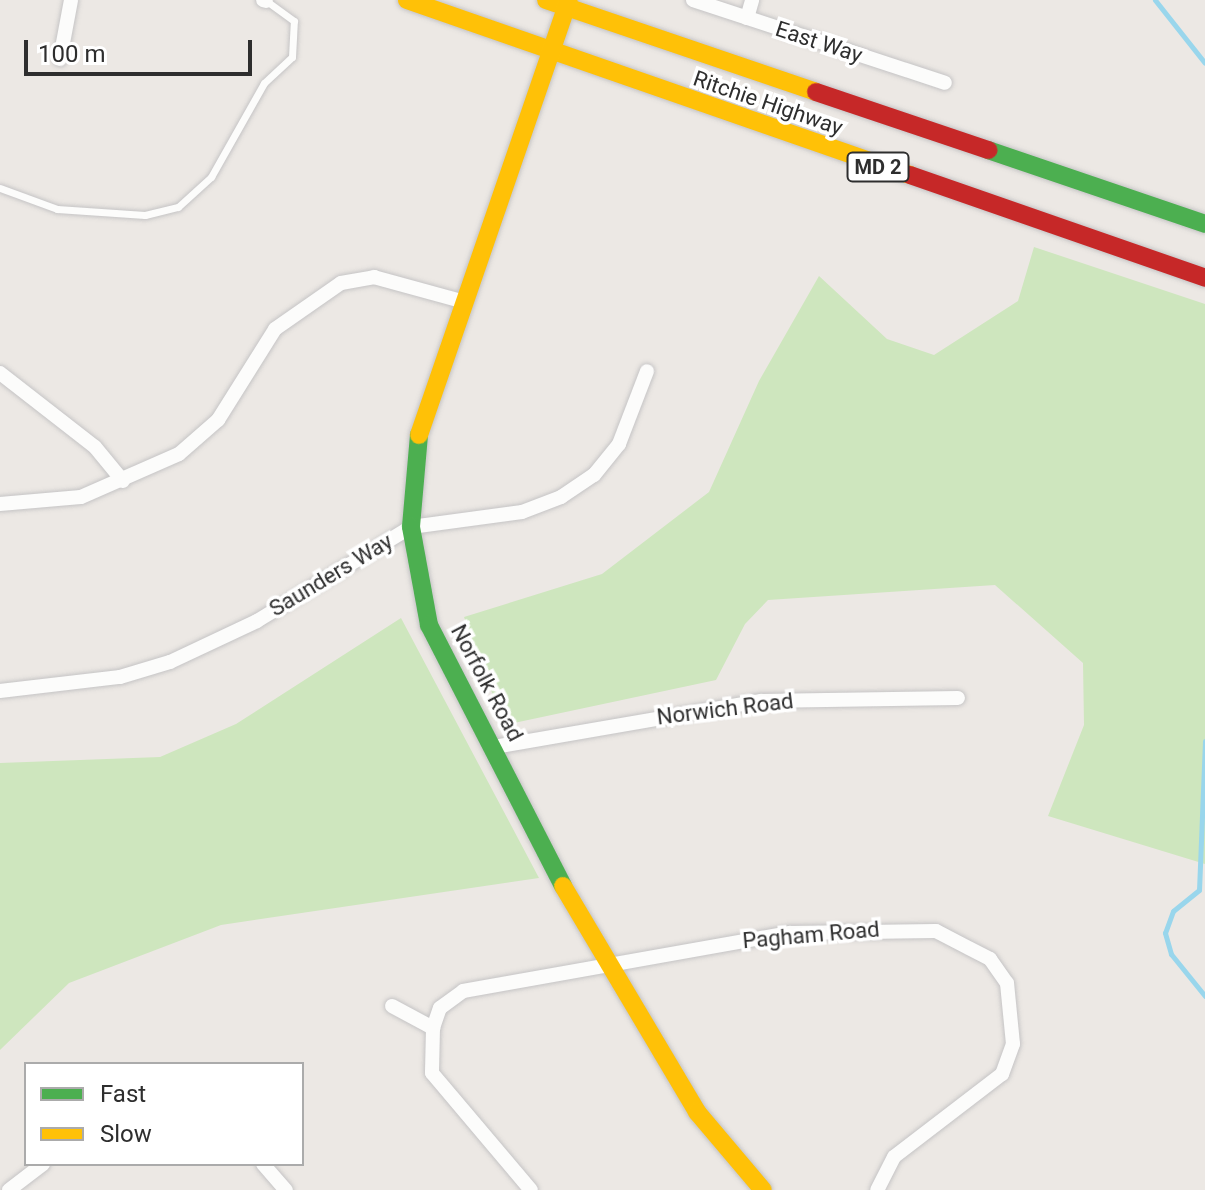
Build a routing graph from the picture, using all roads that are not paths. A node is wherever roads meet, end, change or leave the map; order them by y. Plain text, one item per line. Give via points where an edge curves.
1 (71, 0) edge
2 (407, 0) edge
3 (546, 0) edge
4 (693, 0) edge
5 (752, 0) edge
6 (264, 1) edge
7 (568, 4) edge
8 (747, 18) junction
9 (551, 52) junction
10 (60, 59) dead end
11 (945, 83) dead end
12 (0, 188) edge
13 (1205, 224) edge
14 (1205, 278) edge
15 (465, 302) junction
16 (647, 371) dead end
17 (0, 373) edge
18 (123, 481) junction
19 (0, 504) edge
20 (411, 527) junction
21 (0, 691) edge
22 (958, 698) dead end
23 (494, 747) junction
24 (606, 969) junction
25 (392, 1006) dead end
26 (433, 1028) junction
27 (40, 1166) edge
28 (265, 1166) edge
29 (9, 1190) edge
30 (286, 1190) edge
31 (531, 1190) edge
32 (763, 1190) edge
33 (877, 1190) edge

1 - 10 street
2 - 9 main road, Ritchie Highway / MD 2
3 - 7 main road, Ritchie Highway / MD 2
4 - 8 street, East Way
5 - 8 street
6 - 12 lane via 294,21 292,57 264,83 211,177 178,207 145,215 57,209
7 - 9 main road, Norfolk Road
7 - 13 main road, Ritchie Highway / MD 2
8 - 11 street, East Way
9 - 14 main road, Ritchie Highway / MD 2
9 - 15 main road, Norfolk Road
15 - 18 street via 374,277 308,299 275,329 218,420 179,454
15 - 20 main road, Norfolk Road via 419,431
16 - 20 street, Saunders Way via 619,444 594,475 522,512
17 - 18 street via 95,447
18 - 19 street via 81,497
20 - 21 street, Saunders Way via 212,646 120,677
20 - 23 main road, Norfolk Road via 429,625
22 - 23 street, Norwich Road via 761,701
23 - 24 main road, Norfolk Road
24 - 26 street, Pagham Road via 463,991 440,1008
24 - 32 main road, Norfolk Road via 697,1112
24 - 33 street, Pagham Road via 665,954 868,927 936,931 990,959 1013,1010 1002,1074 894,1157
25 - 26 street
26 - 31 street via 432,1073
27 - 29 street
28 - 30 street

